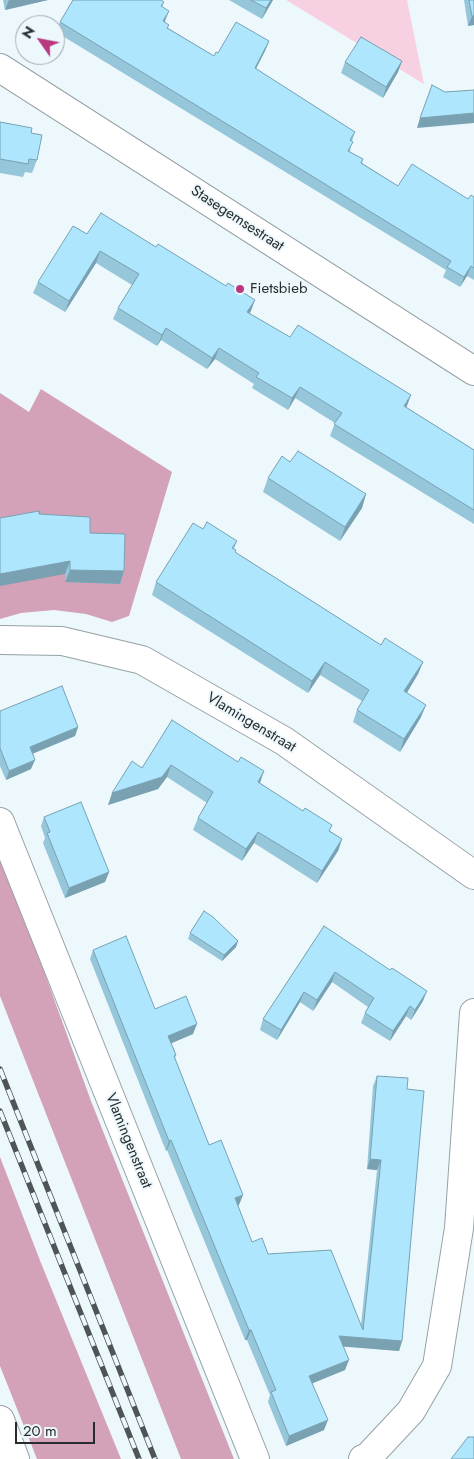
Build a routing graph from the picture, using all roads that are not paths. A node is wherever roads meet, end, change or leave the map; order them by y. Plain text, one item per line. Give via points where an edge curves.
1 (0, 68) edge
2 (474, 371) edge
3 (0, 640) edge
4 (0, 822) edge
5 (474, 875) edge
6 (474, 1014) edge
7 (466, 1229) edge
8 (0, 1420) edge
9 (15, 1459) edge
10 (255, 1459) edge
11 (363, 1459) edge

1 - 2 street, Stasegemsestraat
3 - 5 street, Vlamingenstraat via 62,641 142,660 284,741
4 - 10 street, Vlamingenstraat
6 - 7 street
7 - 11 street via 437,1366 412,1411
8 - 9 street

